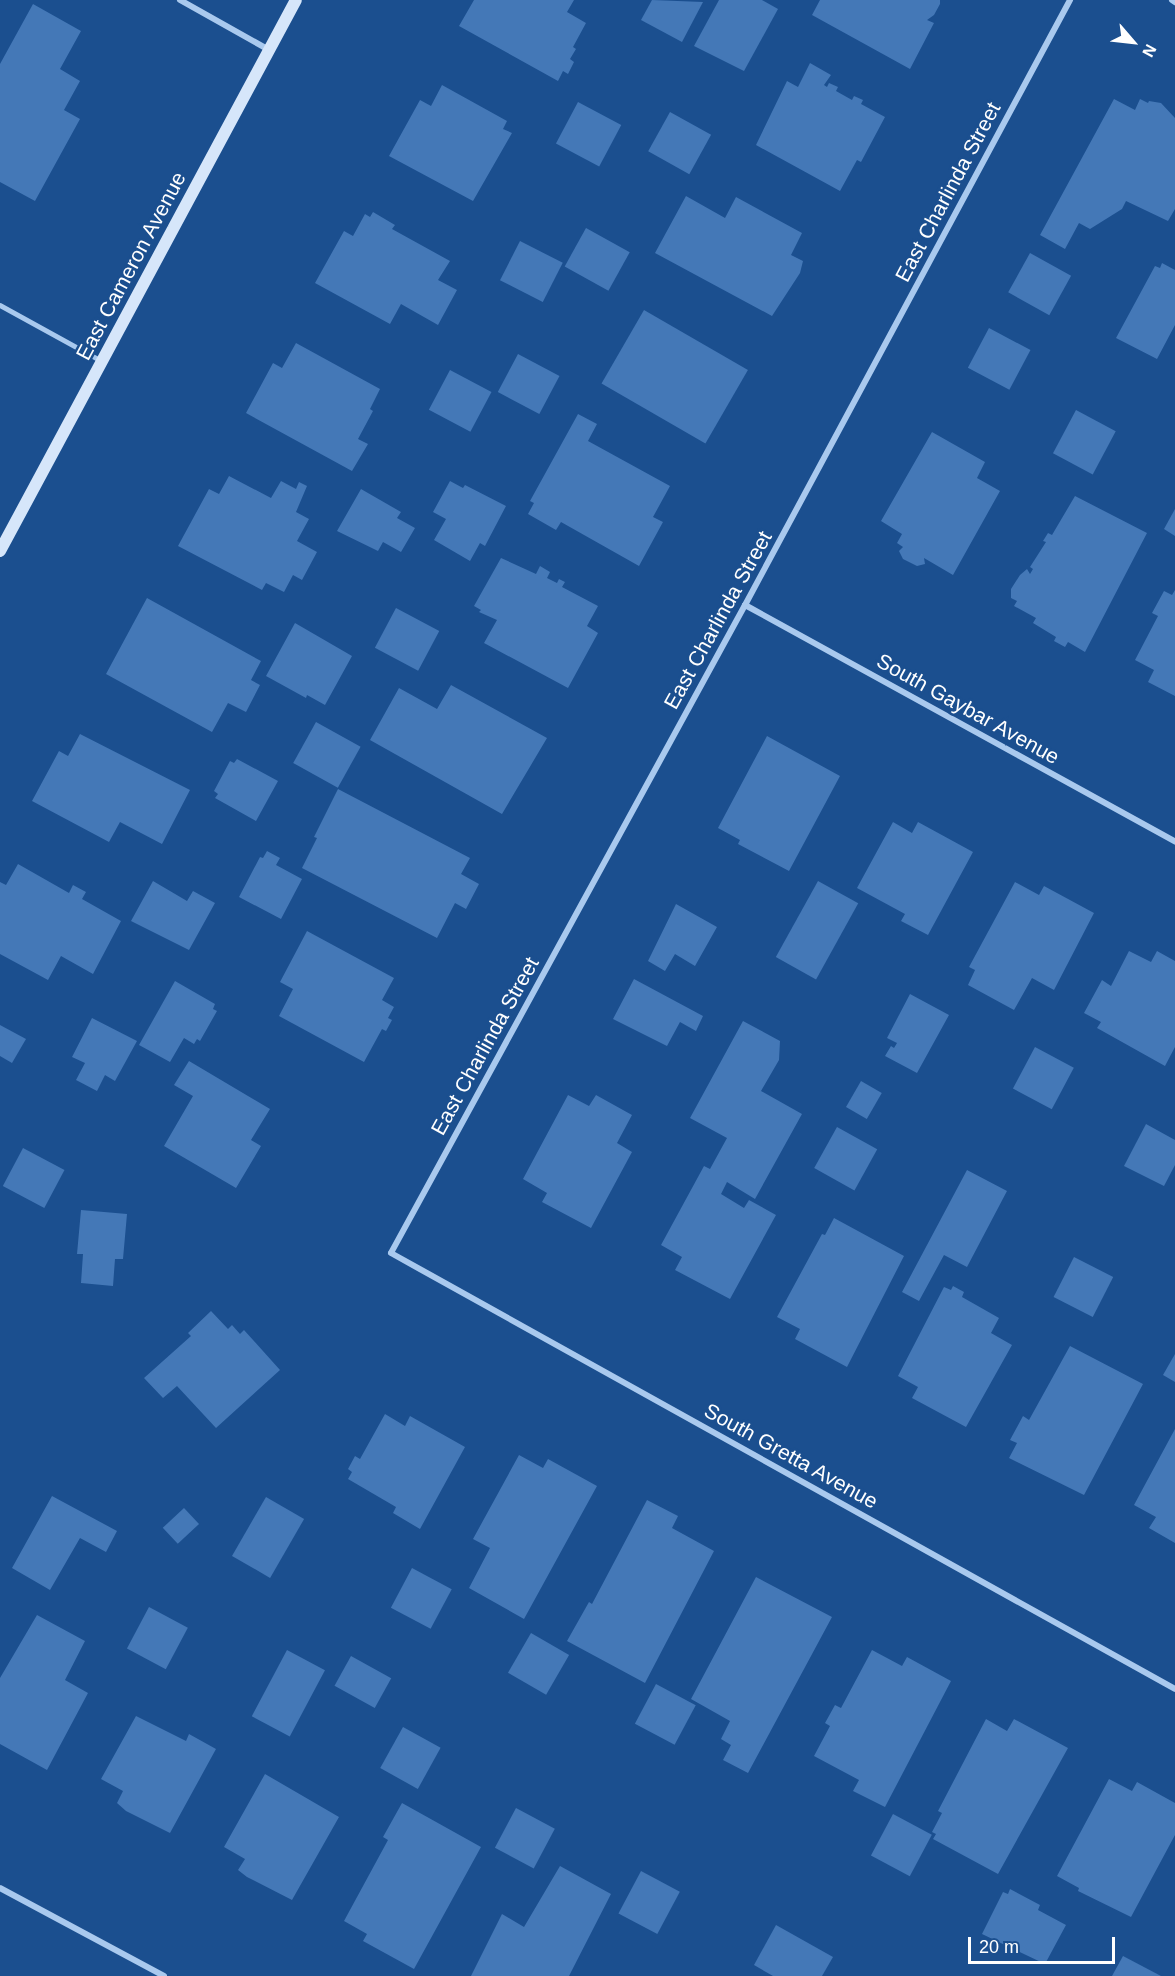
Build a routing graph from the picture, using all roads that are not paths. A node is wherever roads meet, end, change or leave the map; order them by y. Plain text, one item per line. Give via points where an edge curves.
1 (180, 0) edge
2 (296, 0) edge
3 (1070, 0) edge
4 (269, 50) junction
5 (0, 305) edge
6 (102, 361) junction
7 (0, 550) edge
8 (745, 605) junction
9 (1175, 841) edge
10 (391, 1253) joint
11 (1175, 1689) edge
12 (0, 1888) edge
13 (164, 1976) edge

1 - 4 street
2 - 4 main road, East Cameron Avenue
3 - 8 street, East Charlinda Street
4 - 6 main road, East Cameron Avenue
5 - 6 lane
6 - 7 main road, East Cameron Avenue
8 - 9 street, South Gaybar Avenue
8 - 10 street, East Charlinda Street
10 - 11 street, South Gretta Avenue
12 - 13 street

